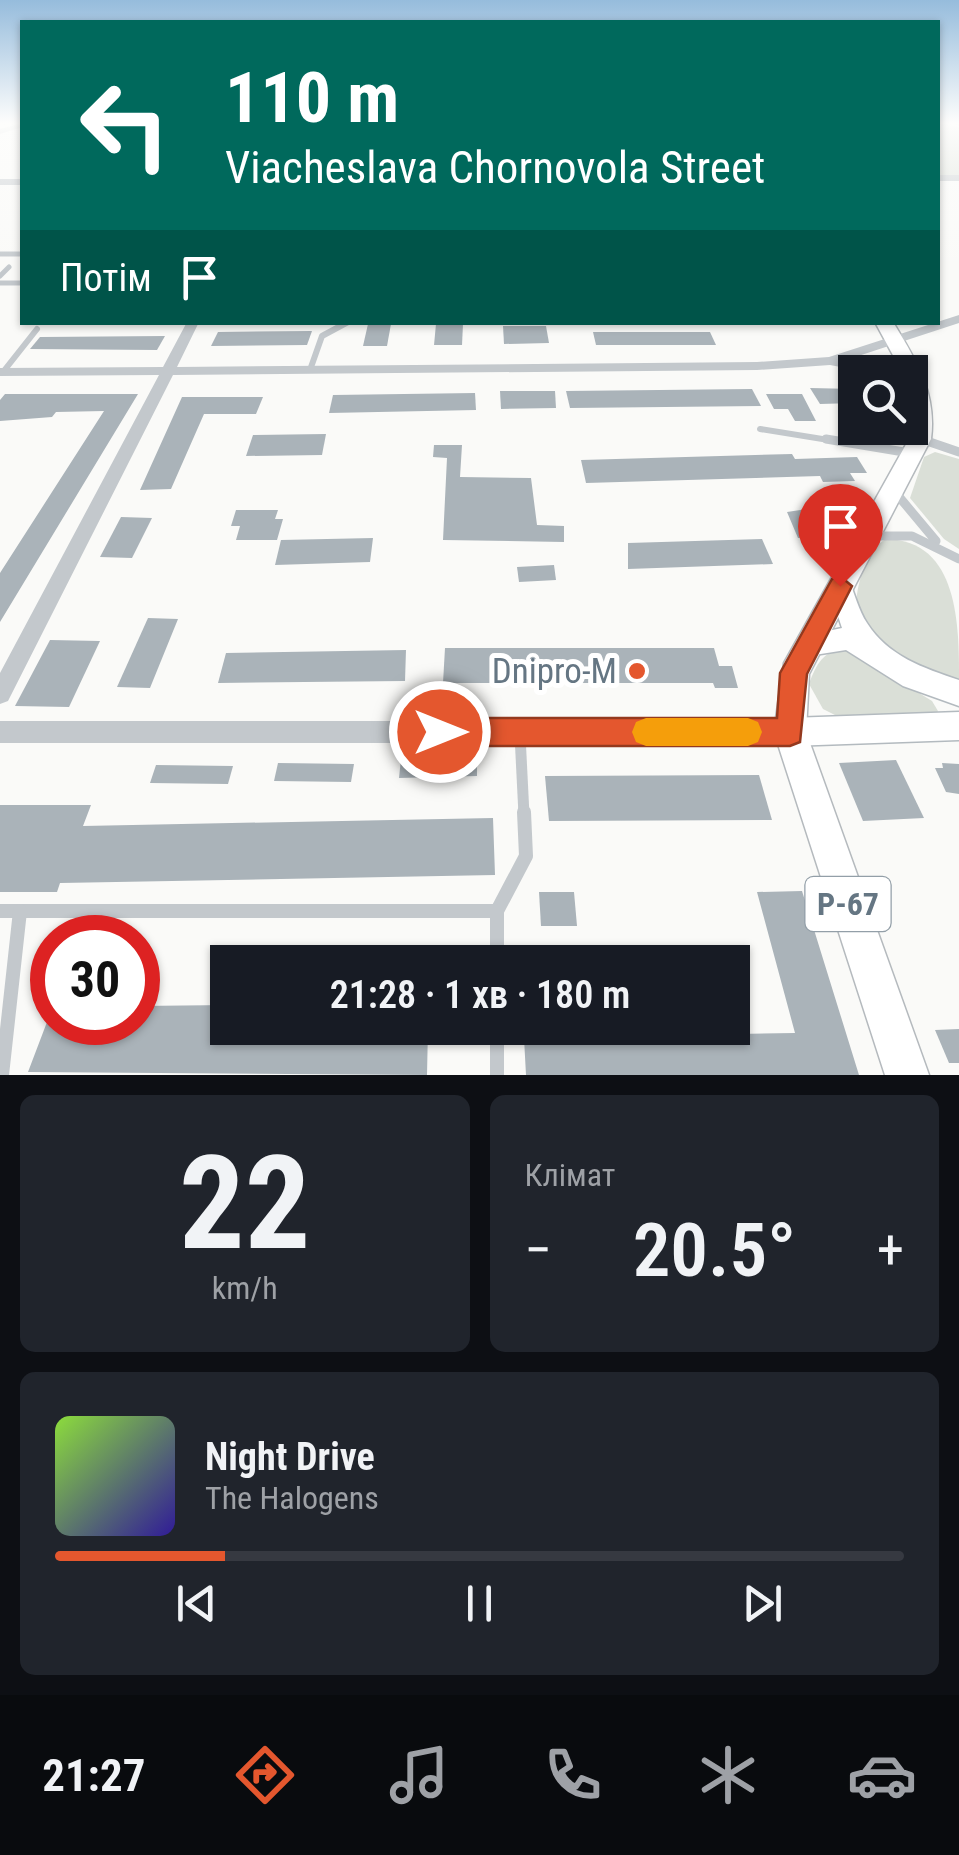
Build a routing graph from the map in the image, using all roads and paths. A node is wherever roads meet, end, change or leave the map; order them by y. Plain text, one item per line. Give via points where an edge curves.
1 (8, 267) dead end
2 (0, 279) edge
3 (959, 319) edge
4 (191, 325) edge
5 (342, 325) edge
6 (886, 325) edge
7 (37, 329) dead end
8 (895, 341) junction
9 (903, 355) edge
10 (830, 361) junction
11 (838, 363) edge
12 (168, 370) junction
13 (310, 370) junction
14 (2, 372) edge
15 (760, 429) dead end
16 (916, 446) junction
17 (959, 452) edge
18 (893, 488) junction
19 (866, 537) junction
20 (941, 546) junction
21 (959, 559) edge
22 (840, 586) junction
23 (808, 645) junction
24 (871, 648) junction
25 (959, 693) edge
26 (0, 694) edge
27 (956, 724) edge
28 (0, 732) edge
29 (520, 732) junction
30 (790, 732) junction
31 (20, 910) junction
32 (0, 911) edge
33 (497, 911) junction
34 (497, 945) edge
35 (497, 1045) edge
36 (2, 1075) edge
37 (497, 1075) edge
38 (907, 1075) edge

1 - 2 lane
3 - 8 street
4 - 12 street
5 - 13 lane via 322,336
6 - 8 main road
7 - 14 lane
8 - 9 main road
8 - 10 street
10 - 11 street
10 - 13 street
12 - 13 street
12 - 14 street
12 - 26 street
15 - 16 lane
16 - 17 lane
16 - 18 main road, Р-67
18 - 19 main road, Р-67
18 - 20 lane
19 - 20 lane via 912,536
19 - 22 main road, Р-67
20 - 21 lane
22 - 23 main road, Р-67
22 - 24 main road
23 - 24 main road via 848,638
23 - 30 main road, Р-67 via 794,673
24 - 25 main road via 912,677
27 - 30 main road
28 - 29 street
29 - 30 street
29 - 33 lane via 526,856
30 - 38 main road, Р-67
31 - 32 lane
31 - 33 lane
31 - 36 lane
33 - 34 lane
35 - 37 lane

